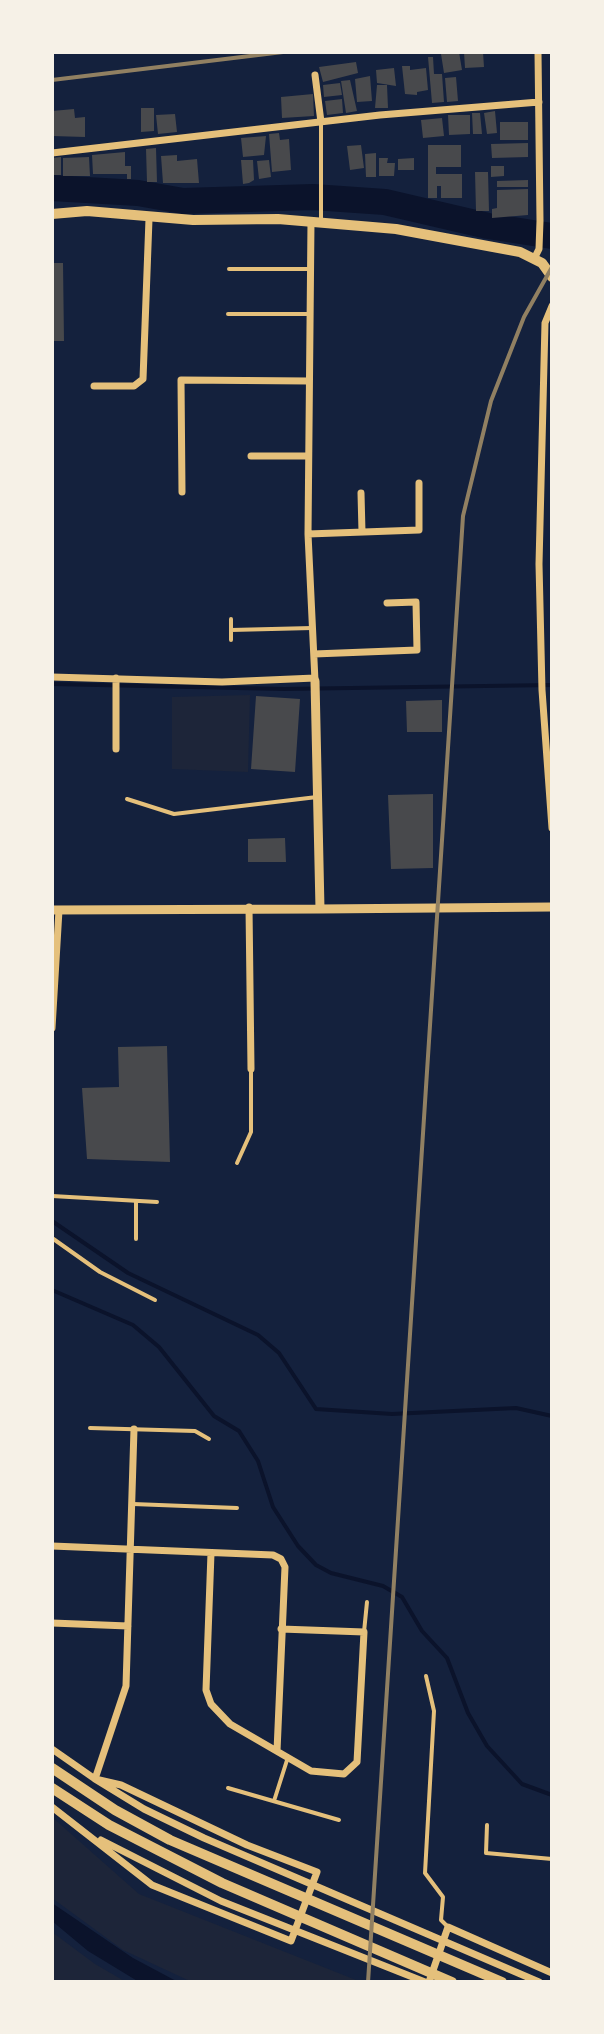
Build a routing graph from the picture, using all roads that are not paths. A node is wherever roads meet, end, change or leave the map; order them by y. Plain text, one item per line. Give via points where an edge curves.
1 (538, 52) edge
2 (315, 75) dead end
3 (539, 102) junction
4 (321, 122) junction
5 (52, 153) edge
6 (52, 214) edge
7 (149, 219) junction
8 (316, 222) junction
9 (537, 253) junction
10 (229, 269) dead end
11 (310, 269) junction
12 (552, 277) edge
13 (552, 306) edge
14 (228, 314) dead end
15 (310, 314) junction
16 (309, 381) junction
17 (94, 386) dead end
18 (542, 435) junction
19 (552, 436) edge
20 (251, 456) dead end
21 (308, 456) junction
22 (419, 483) dead end
23 (182, 492) dead end
24 (361, 493) dead end
25 (362, 532) junction
26 (308, 534) junction
27 (387, 603) dead end
28 (231, 619) dead end
29 (312, 628) junction
30 (231, 630) junction
31 (231, 640) dead end
32 (314, 654) junction
33 (52, 677) edge
34 (116, 680) junction
35 (315, 680) junction
36 (116, 749) dead end
37 (317, 797) junction
38 (127, 799) dead end
39 (552, 828) edge
40 (249, 907) junction
41 (552, 907) edge
42 (320, 909) junction
43 (56, 910) edge
44 (52, 1028) edge
45 (251, 1069) joint
46 (237, 1163) dead end
47 (52, 1196) edge
48 (136, 1201) junction
49 (157, 1202) dead end
50 (52, 1238) edge
51 (136, 1239) dead end
52 (155, 1300) dead end
53 (90, 1428) dead end
54 (134, 1429) junction
55 (209, 1439) dead end
56 (133, 1504) junction
57 (237, 1508) dead end
58 (52, 1546) edge
59 (131, 1549) junction
60 (211, 1553) junction
61 (367, 1602) dead end
62 (52, 1623) edge
63 (128, 1626) junction
64 (281, 1629) junction
65 (364, 1632) junction
66 (426, 1676) dead end
67 (52, 1749) edge
68 (277, 1751) junction
69 (288, 1757) junction
70 (52, 1768) edge
71 (95, 1779) junction
72 (52, 1788) edge
73 (228, 1788) dead end
74 (274, 1801) junction
75 (52, 1807) edge
76 (339, 1820) dead end
77 (487, 1825) dead end
78 (85, 1832) junction
79 (552, 1859) edge
80 (448, 1927) junction
81 (552, 1973) edge
82 (427, 1982) edge
83 (452, 1982) edge
84 (502, 1982) edge
85 (539, 1982) edge

1 - 3 street
2 - 4 street
3 - 4 street
3 - 9 street
4 - 5 street
4 - 8 lane via 321,209
6 - 7 main road via 87,211
7 - 8 main road
7 - 17 street via 143,379 134,386
8 - 9 main road via 396,229
8 - 11 street
9 - 12 main road
10 - 11 lane
11 - 15 street
13 - 18 street via 545,323
14 - 15 lane
15 - 16 street
16 - 21 street
16 - 23 street via 181,380
18 - 19 street
18 - 39 street via 541,675
20 - 21 street
21 - 26 street
22 - 25 street via 419,530
24 - 25 street
25 - 26 street
26 - 29 street
27 - 32 street via 416,602 417,650
28 - 30 lane
29 - 30 lane
29 - 32 street
30 - 31 lane
32 - 35 street
33 - 34 street
34 - 35 street
34 - 36 street
35 - 37 street
37 - 38 lane via 174,814
37 - 42 street
40 - 42 street
40 - 43 street
40 - 45 street
41 - 42 street
43 - 44 street
45 - 46 lane via 251,1132
47 - 48 lane
48 - 49 lane
48 - 51 lane
50 - 52 lane via 100,1272
53 - 54 lane
54 - 55 lane via 195,1431
54 - 56 street
56 - 57 lane
56 - 59 street
58 - 59 street
59 - 60 street
59 - 63 street
60 - 64 street via 281,1559
60 - 68 street via 206,1690 230,1724
61 - 65 lane
62 - 63 street
63 - 71 street via 126,1686
64 - 65 street
64 - 68 street
65 - 69 street via 357,1762 344,1774 331,1774 311,1771
66 - 80 lane via 434,1711 425,1873 443,1897 441,1920
67 - 71 street
68 - 69 street
69 - 74 lane
70 - 84 main road via 170,1840
71 - 78 street via 121,1785 317,1872 291,1941 152,1885
71 - 85 street via 144,1809
72 - 83 main road via 109,1825 222,1883
73 - 74 lane
74 - 76 lane
75 - 78 street
77 - 79 lane via 486,1853
78 - 82 street via 159,1872
80 - 81 street
80 - 82 street

